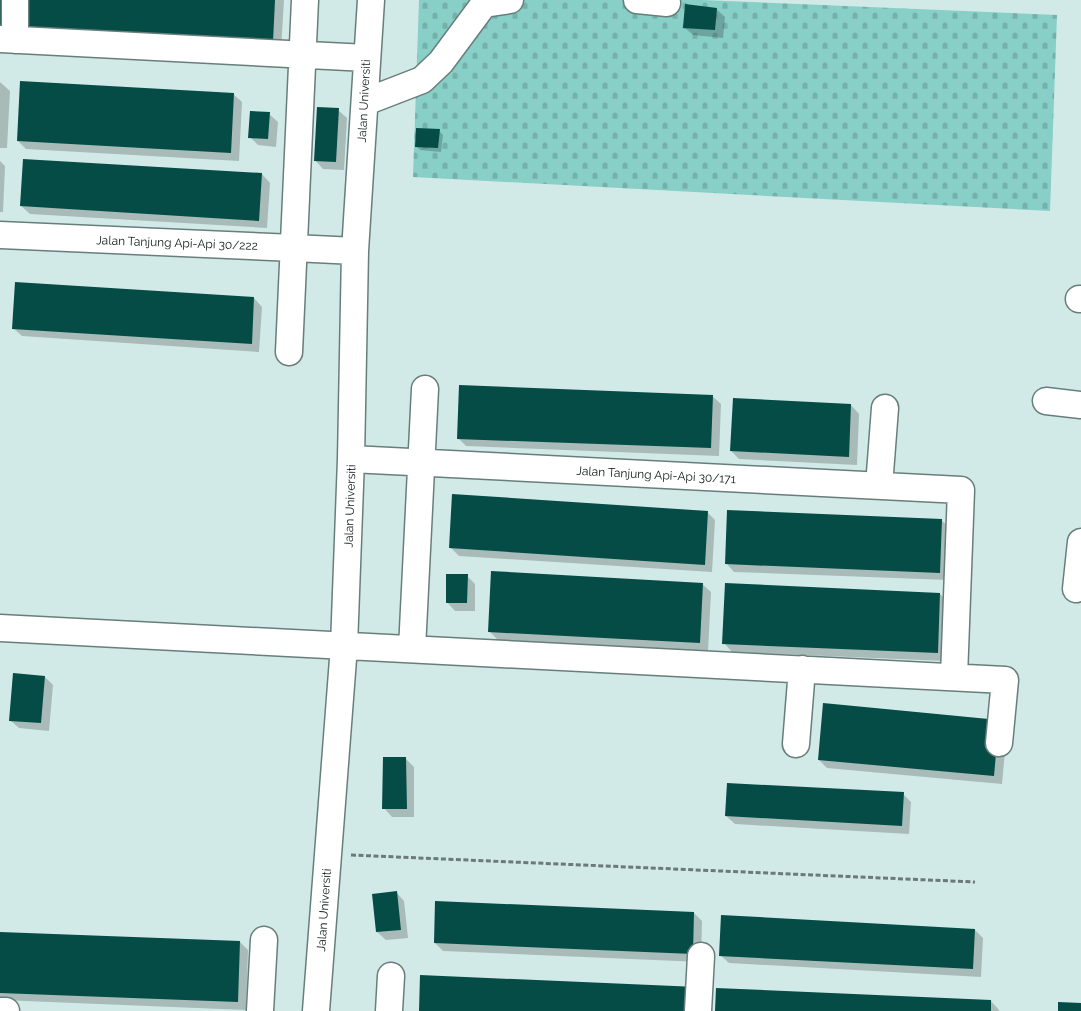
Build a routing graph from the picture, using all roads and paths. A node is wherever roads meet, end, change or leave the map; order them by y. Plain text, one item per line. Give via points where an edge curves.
1 (15, 0) edge
2 (305, 0) edge
3 (371, 0) edge
4 (510, 0) edge
5 (637, 0) edge
6 (667, 3) dead end
7 (7, 40) edge
8 (302, 55) junction
9 (367, 58) junction
10 (365, 102) junction
11 (0, 235) edge
12 (294, 248) junction
13 (355, 251) junction
14 (289, 352) dead end
15 (425, 389) dead end
16 (1046, 401) dead end
17 (1081, 405) edge
18 (885, 408) dead end
19 (351, 459) junction
20 (421, 463) junction
21 (879, 486) junction
22 (1081, 542) edge
23 (1076, 589) dead end
24 (0, 628) edge
25 (344, 646) junction
26 (412, 649) junction
27 (802, 669) junction
28 (954, 677) junction
29 (999, 743) dead end
30 (796, 744) dead end
31 (328, 854) junction
32 (975, 882) dead end
33 (264, 940) dead end
34 (701, 956) dead end
35 (391, 976) dead end
36 (0, 1011) edge
37 (6, 1011) edge
38 (260, 1011) edge
39 (316, 1011) edge
40 (389, 1011) edge
41 (698, 1011) edge

1 - 7 street
2 - 8 street
3 - 9 street, Jalan Universiti
4 - 10 street via 484,4 441,62 422,80
5 - 6 street
7 - 8 street
8 - 9 street
8 - 12 street
9 - 10 street, Jalan Universiti
10 - 13 street, Jalan Universiti
11 - 12 street, Jalan Tanjung Api-Api 30/222
12 - 13 street, Jalan Tanjung Api-Api 30/222
12 - 14 street
13 - 19 street, Jalan Universiti
15 - 20 street
16 - 17 street
18 - 21 street
19 - 20 street, Jalan Tanjung Api-Api 30/171
19 - 25 street, Jalan Universiti
20 - 21 street, Jalan Tanjung Api-Api 30/171
20 - 26 street
21 - 28 street, Jalan Tanjung Api-Api 30/171 via 961,490
22 - 23 street
24 - 25 street
25 - 26 street
25 - 31 street, Jalan Universiti
26 - 27 street
27 - 28 street
27 - 30 street
28 - 29 street via 1005,680
31 - 32 path
31 - 39 street, Jalan Universiti
33 - 38 street
34 - 41 street
35 - 40 street
36 - 37 street

